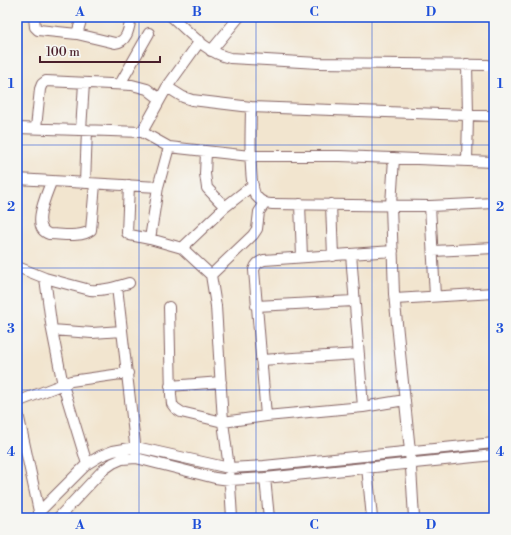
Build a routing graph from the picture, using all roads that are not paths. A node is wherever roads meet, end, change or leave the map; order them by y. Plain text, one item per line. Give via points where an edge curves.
1 (34, 17) edge
2 (82, 17) edge
3 (131, 17) edge
4 (172, 17) edge
5 (239, 17) edge
6 (149, 33) dead end
7 (77, 34) junction
8 (200, 41) junction
9 (211, 51) junction
10 (467, 64) junction
11 (488, 65) dead end
12 (84, 83) junction
13 (120, 84) junction
14 (166, 87) junction
15 (160, 99) junction
16 (251, 107) junction
17 (468, 115) junction
18 (494, 116) edge
19 (17, 128) edge
20 (36, 128) junction
21 (84, 130) junction
22 (142, 132) junction
23 (168, 147) junction
24 (206, 152) junction
25 (250, 156) junction
26 (394, 158) junction
27 (467, 161) junction
28 (494, 162) edge
29 (17, 179) edge
30 (51, 182) junction
31 (90, 183) junction
32 (129, 185) junction
33 (253, 185) junction
34 (158, 187) junction
35 (265, 203) junction
36 (494, 203) edge
37 (300, 204) junction
38 (331, 204) junction
39 (391, 205) junction
40 (430, 206) junction
41 (225, 207) junction
42 (150, 239) junction
43 (182, 248) junction
44 (494, 248) edge
45 (393, 251) junction
46 (433, 251) junction
47 (351, 254) junction
48 (333, 256) junction
49 (302, 257) junction
50 (20, 268) dead end
51 (211, 275) junction
52 (45, 278) junction
53 (129, 283) dead end
54 (117, 287) junction
55 (494, 293) edge
56 (435, 296) junction
57 (395, 299) junction
58 (354, 301) junction
59 (256, 306) junction
60 (169, 307) dead end
61 (52, 330) junction
62 (122, 331) junction
63 (359, 354) junction
64 (261, 360) junction
65 (128, 373) junction
66 (220, 382) junction
67 (63, 385) junction
68 (170, 386) junction
69 (405, 400) junction
70 (17, 402) edge
71 (363, 407) junction
72 (17, 408) edge
73 (266, 416) junction
74 (223, 422) junction
75 (494, 443) edge
76 (136, 447) junction
77 (410, 451) junction
78 (494, 455) edge
79 (136, 458) junction
80 (86, 464) junction
81 (411, 464) junction
82 (367, 467) junction
83 (229, 468) junction
84 (265, 478) junction
85 (230, 480) junction
86 (40, 515) edge
87 (58, 518) edge
88 (232, 518) edge
89 (269, 518) edge
90 (372, 518) edge
91 (414, 518) edge

1 - 7 street via 38,30
2 - 7 street
3 - 7 street via 127,35 120,43
4 - 8 street
5 - 9 street
6 - 13 street
8 - 9 street
8 - 14 street
9 - 10 street via 230,58 318,63
10 - 11 street
10 - 17 street
12 - 13 street
12 - 20 street via 46,81 42,84
12 - 21 street
13 - 15 street via 148,89
14 - 15 street
14 - 16 street via 192,100
15 - 22 street
16 - 17 street
16 - 25 street
17 - 18 street
17 - 27 street
19 - 20 street
20 - 21 street
21 - 22 street
21 - 31 street
22 - 23 street
23 - 24 street
23 - 34 street
24 - 25 street
24 - 41 street via 207,188
25 - 26 street
25 - 33 street
26 - 27 street
26 - 39 street
27 - 28 street
29 - 30 street
30 - 31 street
30 - 31 street via 40,220 41,228 49,234 80,234 91,230
31 - 32 street
32 - 34 street
32 - 42 street via 127,233
33 - 35 street via 257,196
33 - 41 street
34 - 42 street
35 - 37 street
35 - 51 street via 259,212 257,229 253,235
36 - 40 street
37 - 38 street
37 - 49 street
38 - 39 street
38 - 48 street
39 - 40 street
39 - 45 street
40 - 46 street
41 - 43 street
42 - 43 street
43 - 51 street
44 - 46 street
45 - 47 street
45 - 57 street
46 - 56 street
47 - 48 street
47 - 58 street
48 - 49 street
49 - 59 street via 258,262 254,270
50 - 52 street
51 - 66 street via 216,306
52 - 54 street via 90,290
52 - 61 street
53 - 54 street
54 - 62 street
55 - 56 street
56 - 57 street
57 - 69 street
58 - 59 street
58 - 63 street
59 - 64 street
60 - 68 street
61 - 62 street via 92,333
61 - 67 street
62 - 65 street
63 - 64 street
63 - 71 street
64 - 73 street
65 - 67 street via 79,380
65 - 76 street
66 - 68 street
66 - 74 street
67 - 70 street
67 - 80 street
68 - 74 street via 172,404 175,408 181,412
69 - 71 street
69 - 77 street
71 - 73 street
72 - 86 street
73 - 74 street
74 - 83 street
75 - 77 street
76 - 79 street
76 - 80 street via 113,451
76 - 83 street
77 - 81 street
77 - 83 street
78 - 81 street
79 - 85 street
79 - 87 street via 122,459 103,470
80 - 86 street
81 - 82 street
81 - 91 street
82 - 84 street
82 - 90 street
83 - 85 street
84 - 85 street
84 - 89 street
85 - 88 street

